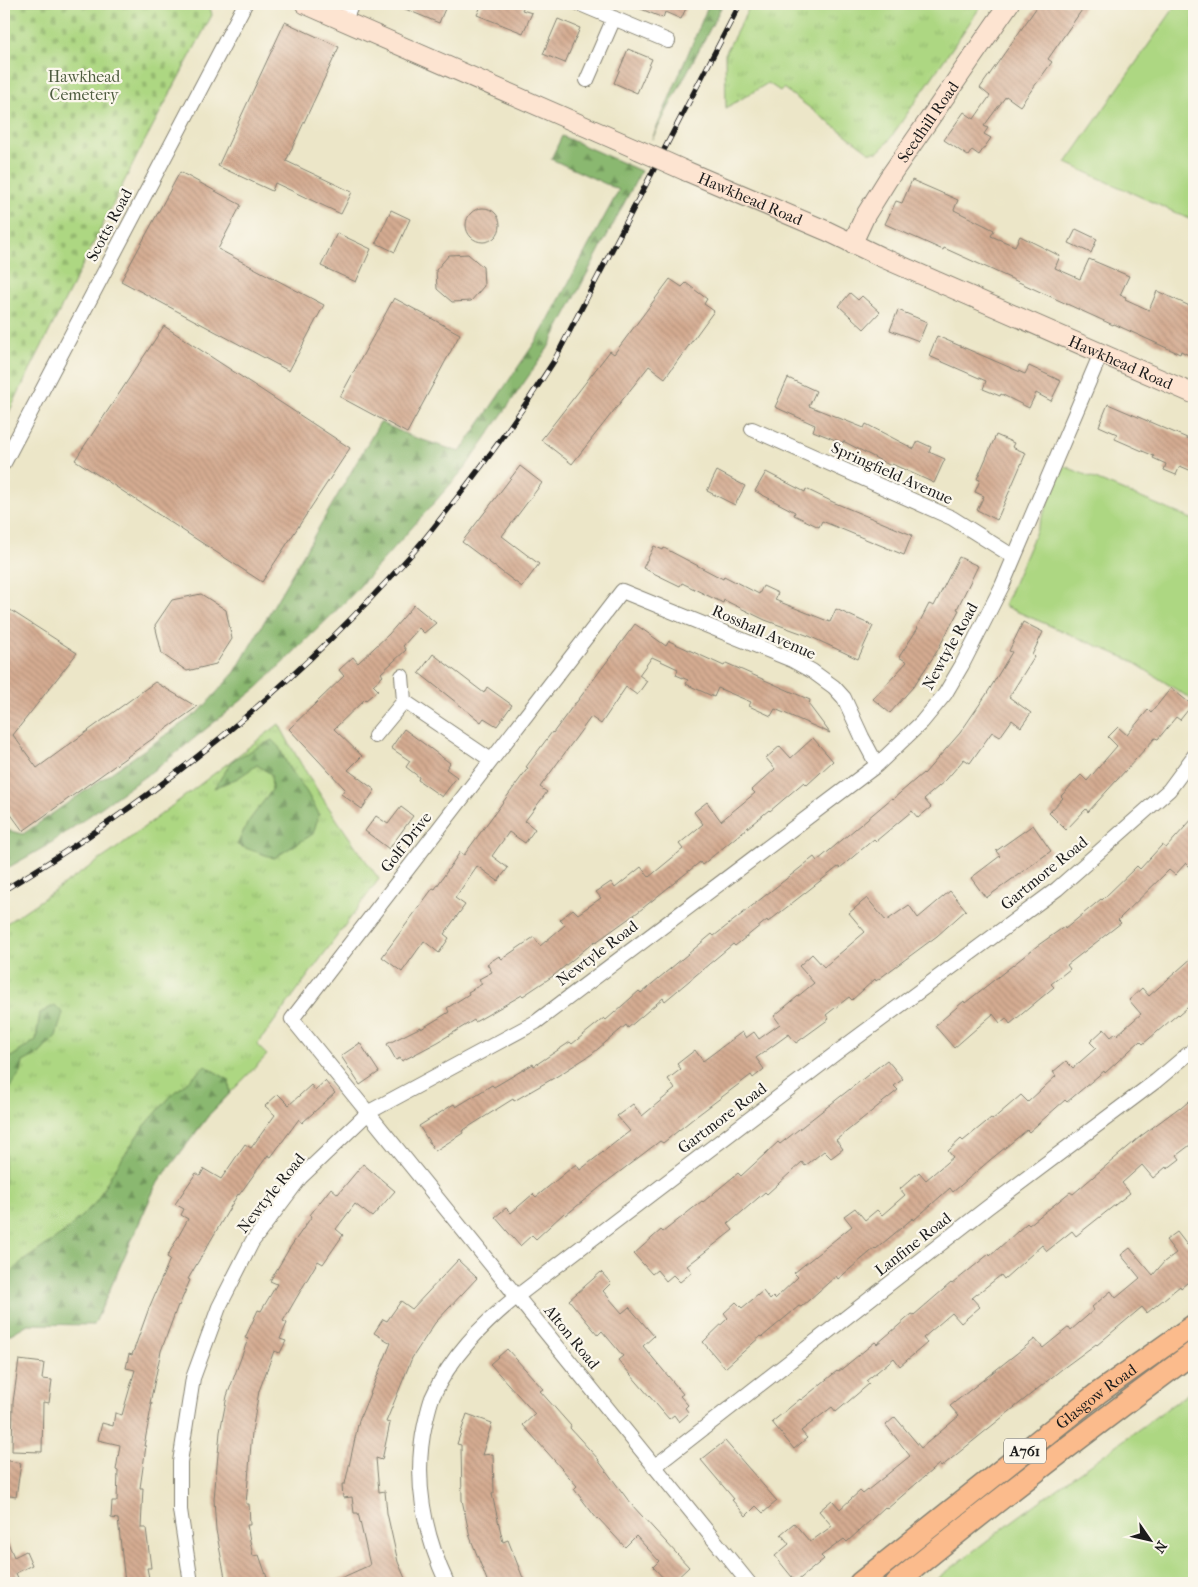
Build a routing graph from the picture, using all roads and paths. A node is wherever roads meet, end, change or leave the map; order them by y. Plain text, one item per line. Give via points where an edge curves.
1 (245, 4) edge
2 (306, 4) edge
3 (352, 4) edge
4 (580, 4) edge
5 (1009, 4) edge
6 (614, 18) junction
7 (344, 21) junction
8 (668, 41) dead end
9 (587, 80) dead end
10 (852, 244) junction
11 (1101, 353) junction
12 (1194, 394) edge
13 (752, 429) dead end
14 (4, 463) edge
15 (1014, 557) junction
16 (622, 591) joint
17 (402, 676) dead end
18 (404, 701) junction
19 (375, 736) dead end
20 (1194, 756) edge
21 (491, 760) junction
22 (877, 765) junction
23 (1194, 1049) edge
24 (369, 1112) junction
25 (516, 1296) junction
26 (1194, 1325) edge
27 (1194, 1352) edge
28 (654, 1467) junction
29 (191, 1583) edge
30 (447, 1583) edge
31 (749, 1583) edge
32 (860, 1583) edge
33 (896, 1583) edge

1 - 14 street, Scotts Road
2 - 7 street, Hawkhead Road
3 - 7 street
4 - 6 street
5 - 10 street, Seedhill Road via 888,179
6 - 8 street
6 - 9 street
7 - 10 street, Hawkhead Road, bridge
10 - 11 street, Hawkhead Road
11 - 12 street, Hawkhead Road
11 - 15 street, Newtyle Road
13 - 15 street, Springfield Avenue via 952,518
15 - 22 street, Newtyle Road via 946,694
16 - 21 street, Golf Drive
16 - 22 street, Rosshall Avenue via 812,671 844,698
17 - 18 street
18 - 19 street
18 - 21 street
20 - 25 street, Gartmore Road via 1169,790 1057,889
21 - 24 street, Golf Drive via 292,1019
22 - 24 street, Newtyle Road via 536,1022
23 - 28 street, Lanfine Road
24 - 25 street, Alton Road
24 - 29 street, Newtyle Road via 300,1178 252,1242 219,1307 193,1378 180,1462 180,1510
25 - 28 street, Alton Road
25 - 30 street, Gartmore Road via 469,1340 448,1368 431,1400 419,1470 425,1520
26 - 32 main road, Glasgow Road / A761 via 1098,1392
27 - 33 main road, Glasgow Road / A761 via 1052,1458
28 - 31 street, Alton Road

